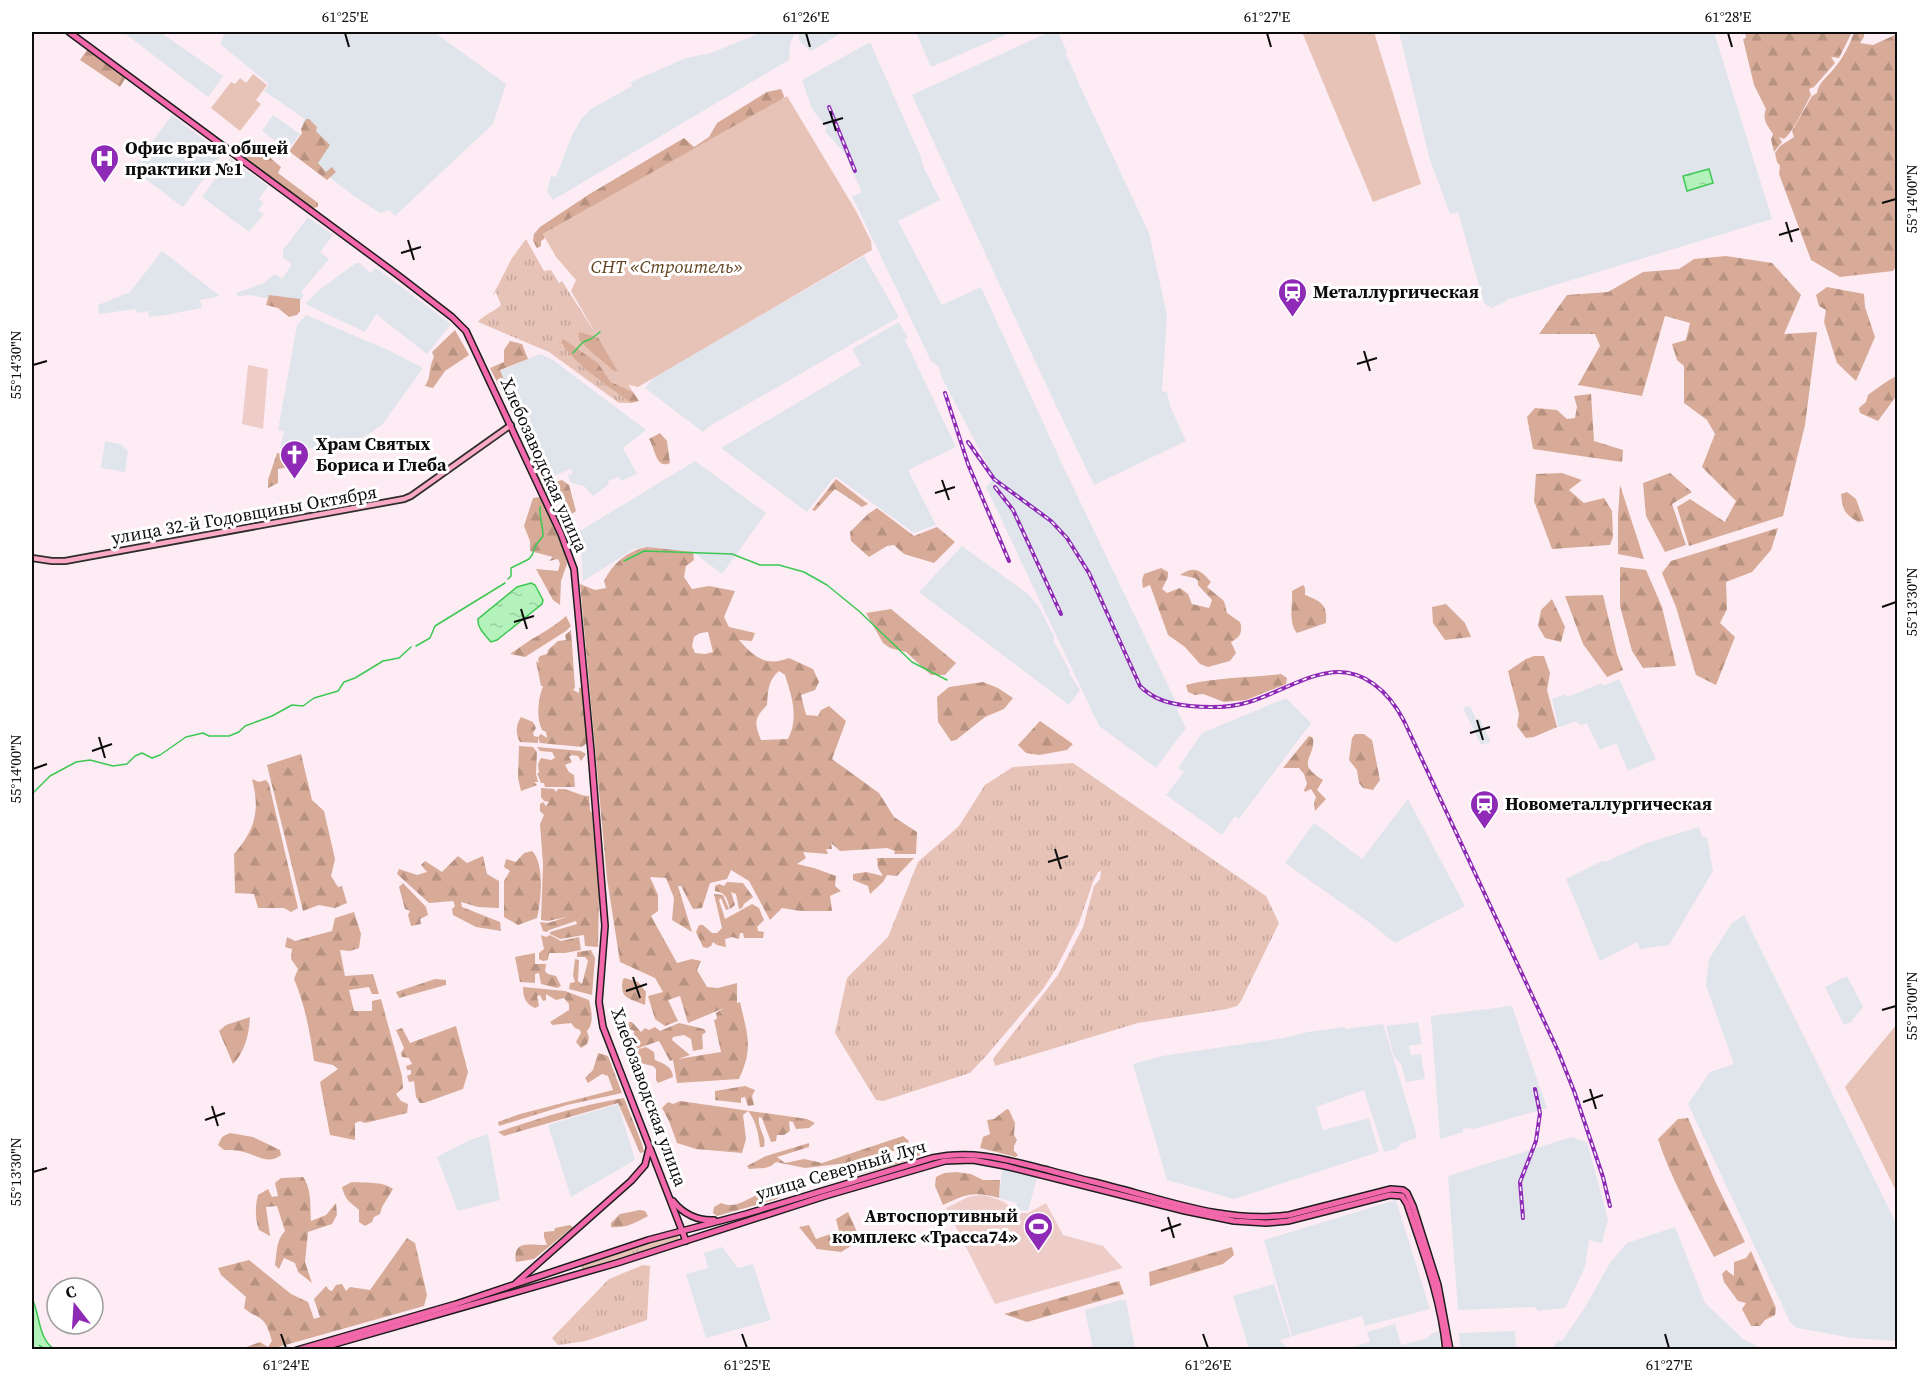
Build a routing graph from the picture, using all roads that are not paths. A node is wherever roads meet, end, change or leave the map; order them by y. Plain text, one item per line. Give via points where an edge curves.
1 (69, 32) edge
2 (511, 425) junction
3 (32, 558) edge
4 (649, 1145) junction
5 (1403, 1193) junction
6 (669, 1195) junction
7 (746, 1214) junction
8 (722, 1220) junction
9 (748, 1221) junction
10 (682, 1232) junction
11 (686, 1241) junction
12 (578, 1263) junction
13 (580, 1273) junction
14 (511, 1287) junction
15 (297, 1350) edge
16 (314, 1350) edge
17 (1448, 1350) edge

1 - 2 main road, Хлебозаводская улица via 452,316 466,331
2 - 3 main road, улица 32-й Годовщины Октября via 404,499 65,561
2 - 4 main road, Хлебозаводская улица via 574,569 605,926 599,1012
4 - 6 main road, Хлебозаводская улица
4 - 14 main road via 645,1165 631,1181
5 - 7 main road, улица Северный Луч via 1391,1190 1289,1215 1238,1216 1183,1206 1014,1162 961,1154 932,1158
5 - 9 main road, улица Северный Луч via 1288,1221 1243,1222 963,1159 933,1164
5 - 17 main road via 1407,1193 1413,1206 1438,1285
6 - 8 main road via 678,1208 693,1216
6 - 10 main road, Хлебозаводская улица
7 - 8 main road, улица Северный Луч
7 - 9 main road via 751,1215
8 - 10 main road, улица Северный Луч
9 - 11 main road, улица Северный Луч
10 - 11 main road, Хлебозаводская улица
10 - 12 main road, улица Северный Луч
11 - 13 main road, улица Северный Луч
12 - 13 main road via 575,1268
12 - 14 main road, улица Северный Луч
13 - 16 main road, улица Северный Луч
14 - 15 main road, улица Северный Луч

